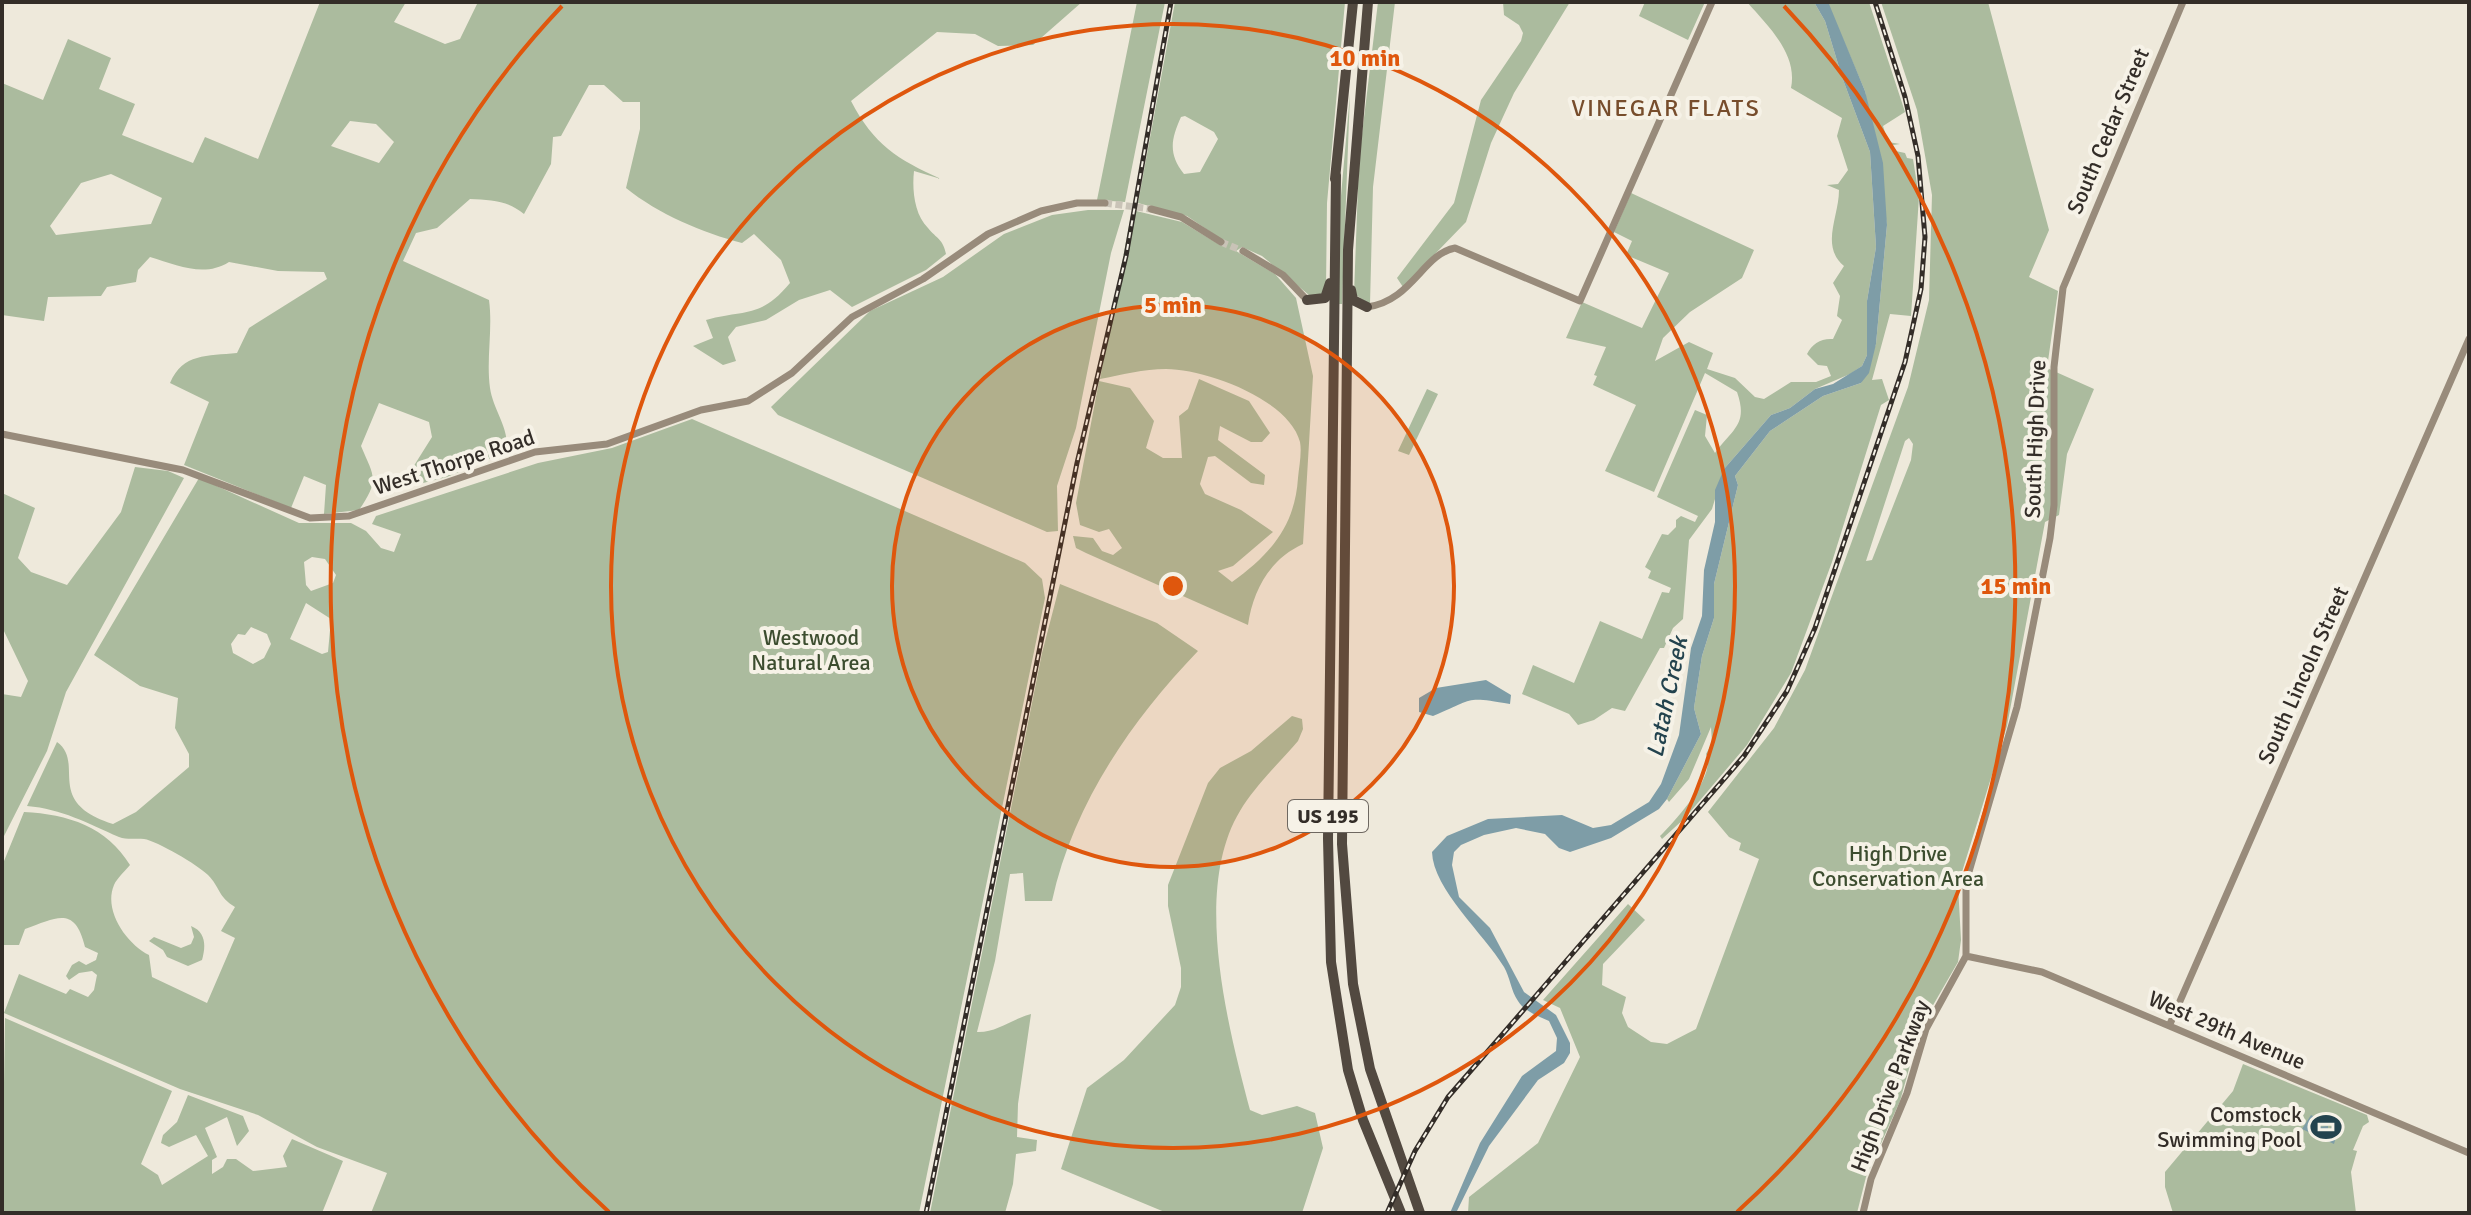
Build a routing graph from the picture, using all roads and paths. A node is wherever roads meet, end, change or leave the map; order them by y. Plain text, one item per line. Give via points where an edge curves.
1 (1355, 2) edge
2 (1370, 2) edge
3 (1712, 2) edge
4 (2183, 2) edge
5 (1336, 175) junction
6 (1351, 192) junction
7 (1105, 203) tunnel mouth
8 (1151, 209) tunnel mouth
9 (1221, 242) tunnel mouth
10 (1243, 251) tunnel mouth
11 (2067, 275) joint
12 (1307, 300) junction
13 (1367, 307) junction
14 (1333, 317) junction
15 (2469, 339) edge
16 (1347, 345) junction
17 (2, 434) edge
18 (1332, 609) junction
19 (1344, 686) junction
20 (1966, 956) junction
21 (1958, 976) joint
22 (2170, 1024) junction
23 (2469, 1153) edge
24 (1401, 1213) edge
25 (1420, 1213) edge
26 (1863, 1213) edge

1 - 5 highway, US 195
2 - 6 highway
3 - 13 street via 1580,301 1457,248 1444,252 1397,296
4 - 11 street, South Cedar Street
5 - 12 highway via 1329,290 1321,300
5 - 14 highway, US 195
6 - 13 highway via 1351,294
6 - 16 highway
7 - 17 street, West Thorpe Road via 1041,211 988,234 852,317 792,373 748,401 701,410 607,444 535,452 349,516 310,518 183,470
8 - 9 street via 1181,217
10 - 12 street via 1283,275
11 - 20 street, South High Drive via 2054,367 2050,538 2017,707 1966,882
12 - 14 highway
13 - 16 highway via 1354,316
14 - 18 highway, US 195
15 - 22 street, South Lincoln Street
16 - 19 highway via 1350,680
18 - 19 highway via 1335,680
18 - 24 highway, US 195 via 1331,962 1348,1070
19 - 25 highway, US 195 via 1342,844 1353,984 1370,1069
20 - 21 street, South High Drive
20 - 22 street, West 29th Avenue via 2042,972
21 - 26 street, High Drive Parkway via 1926,1029
22 - 23 street, West 29th Avenue

